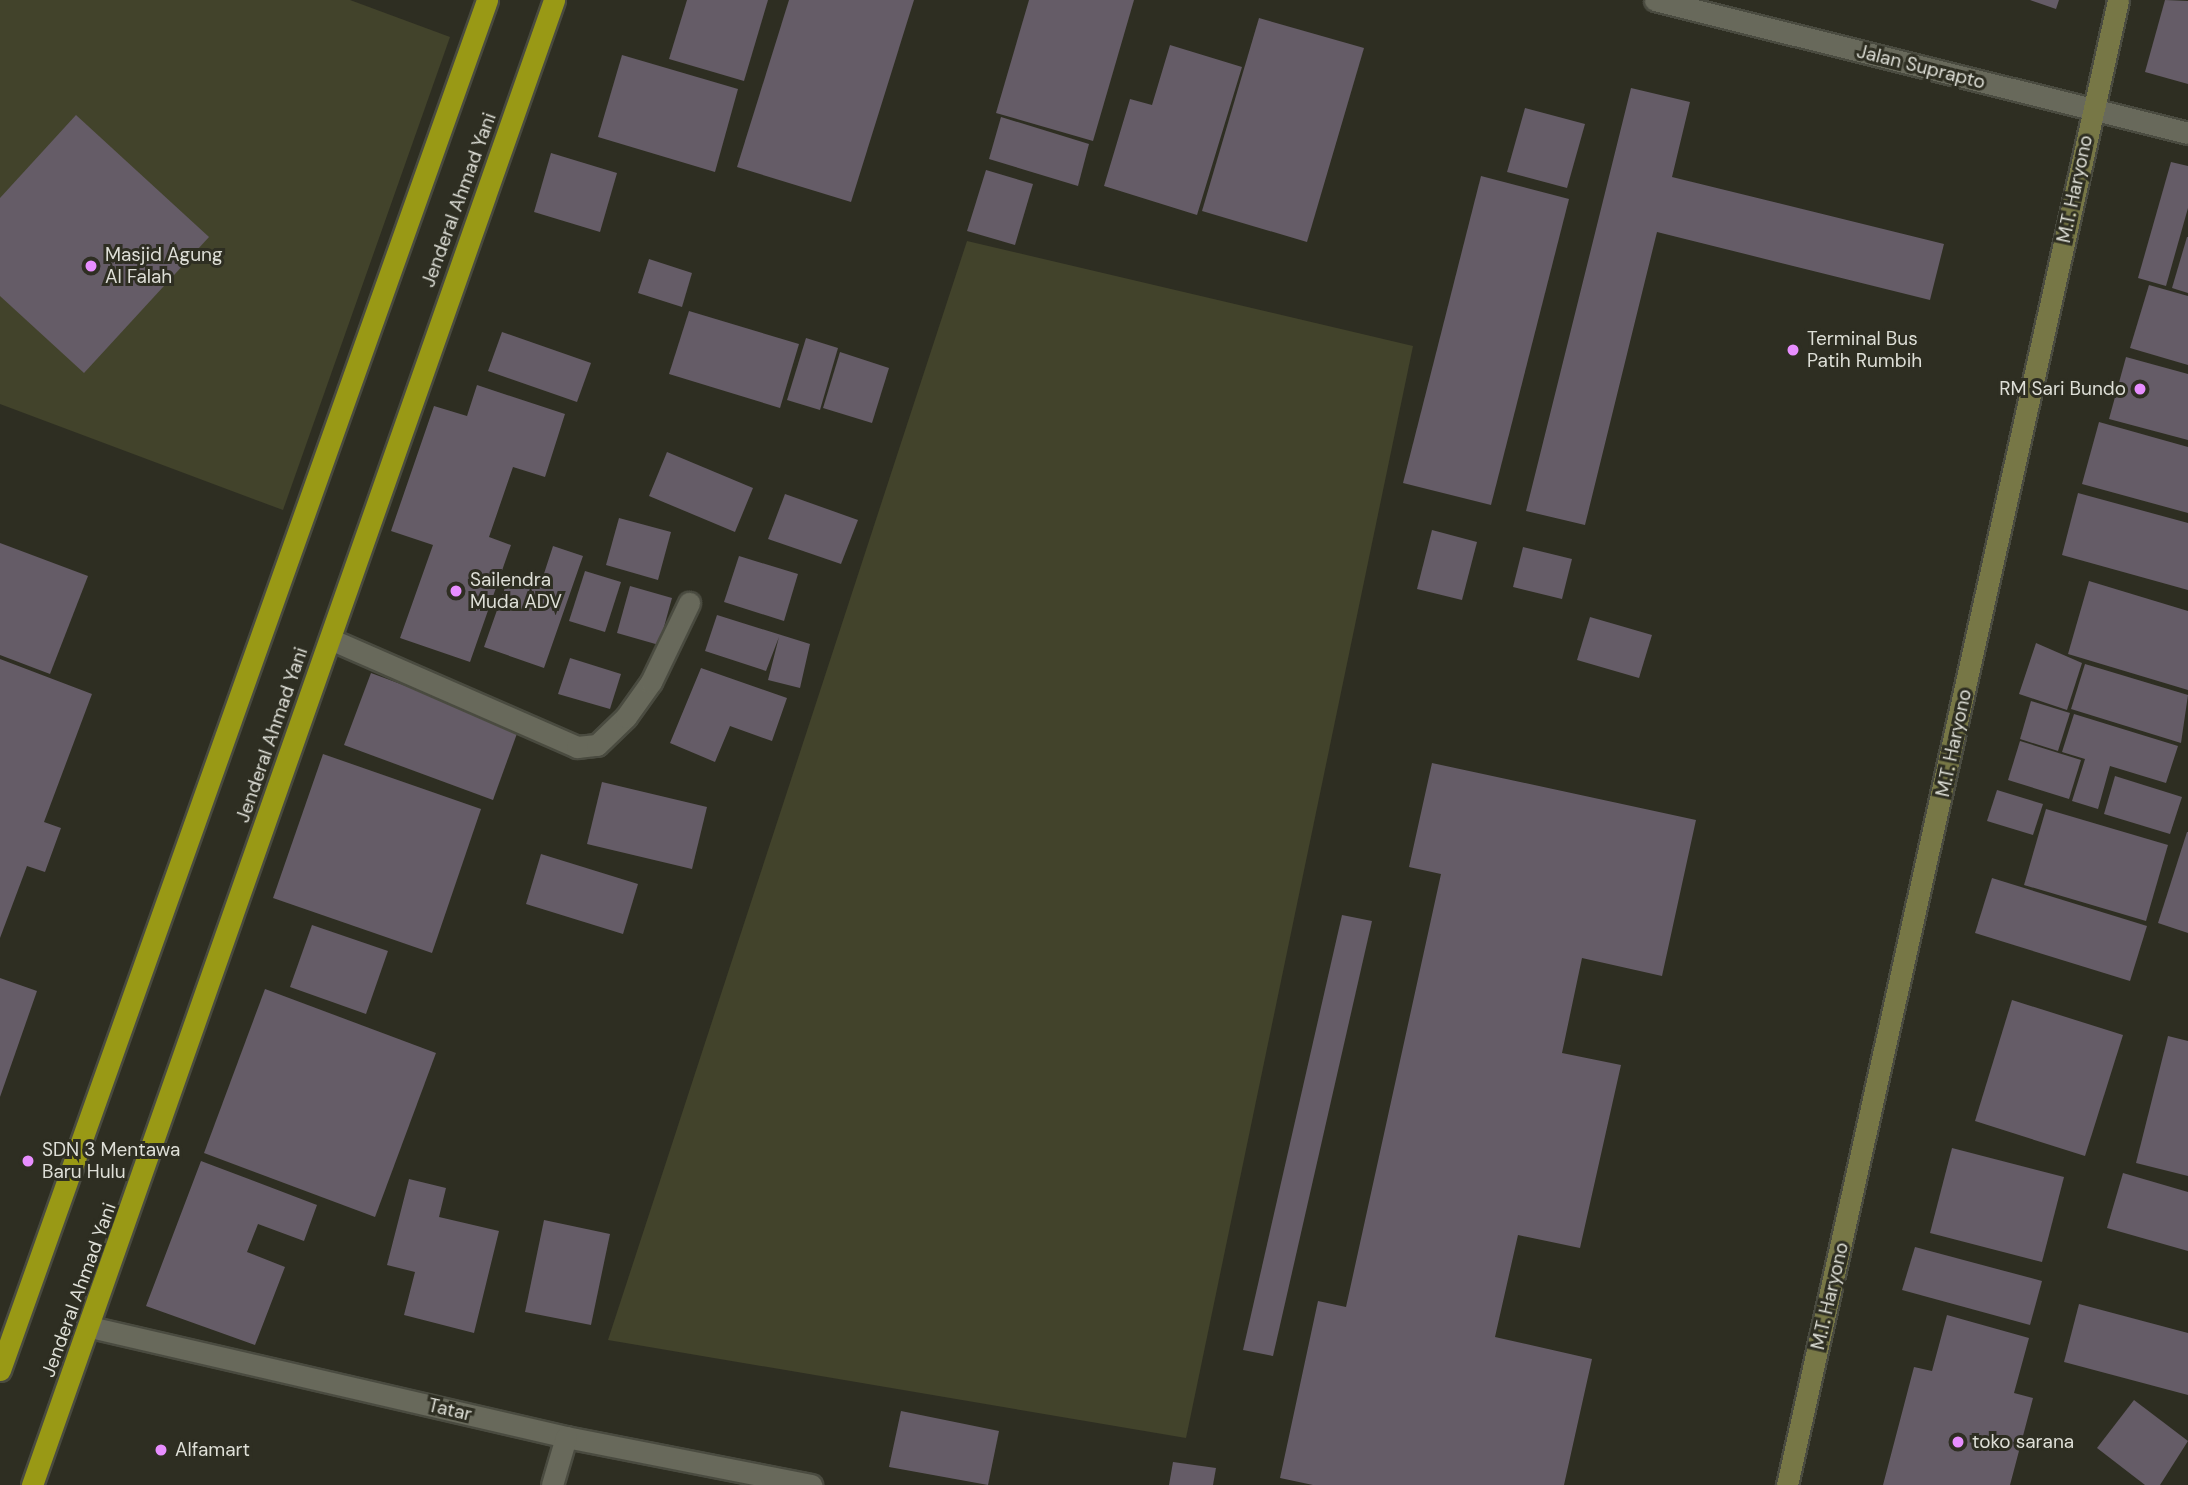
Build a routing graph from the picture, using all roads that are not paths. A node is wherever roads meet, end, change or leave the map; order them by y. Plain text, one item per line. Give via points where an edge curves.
1 (487, 0) edge
2 (554, 0) edge
3 (2118, 0) edge
4 (1662, 1) edge
5 (2093, 110) junction
6 (2188, 133) edge
7 (689, 603) dead end
8 (330, 639) junction
9 (90, 1327) junction
10 (0, 1370) edge
11 (566, 1437) junction
12 (32, 1485) edge
13 (552, 1485) edge
14 (811, 1485) edge
15 (1787, 1485) edge

1 - 10 highway, Jenderal Ahmad Yani
2 - 8 highway, Jenderal Ahmad Yani
3 - 5 street, M.T. Haryono
4 - 5 street, Jalan Suprapto
5 - 6 street, Jalan Suprapto
5 - 15 street, M.T. Haryono
7 - 8 street via 651,682 626,717 597,745 577,747
8 - 9 highway, Jenderal Ahmad Yani
9 - 11 street, Tatar
9 - 12 highway, Jenderal Ahmad Yani
11 - 13 street
11 - 14 street, Tatar

